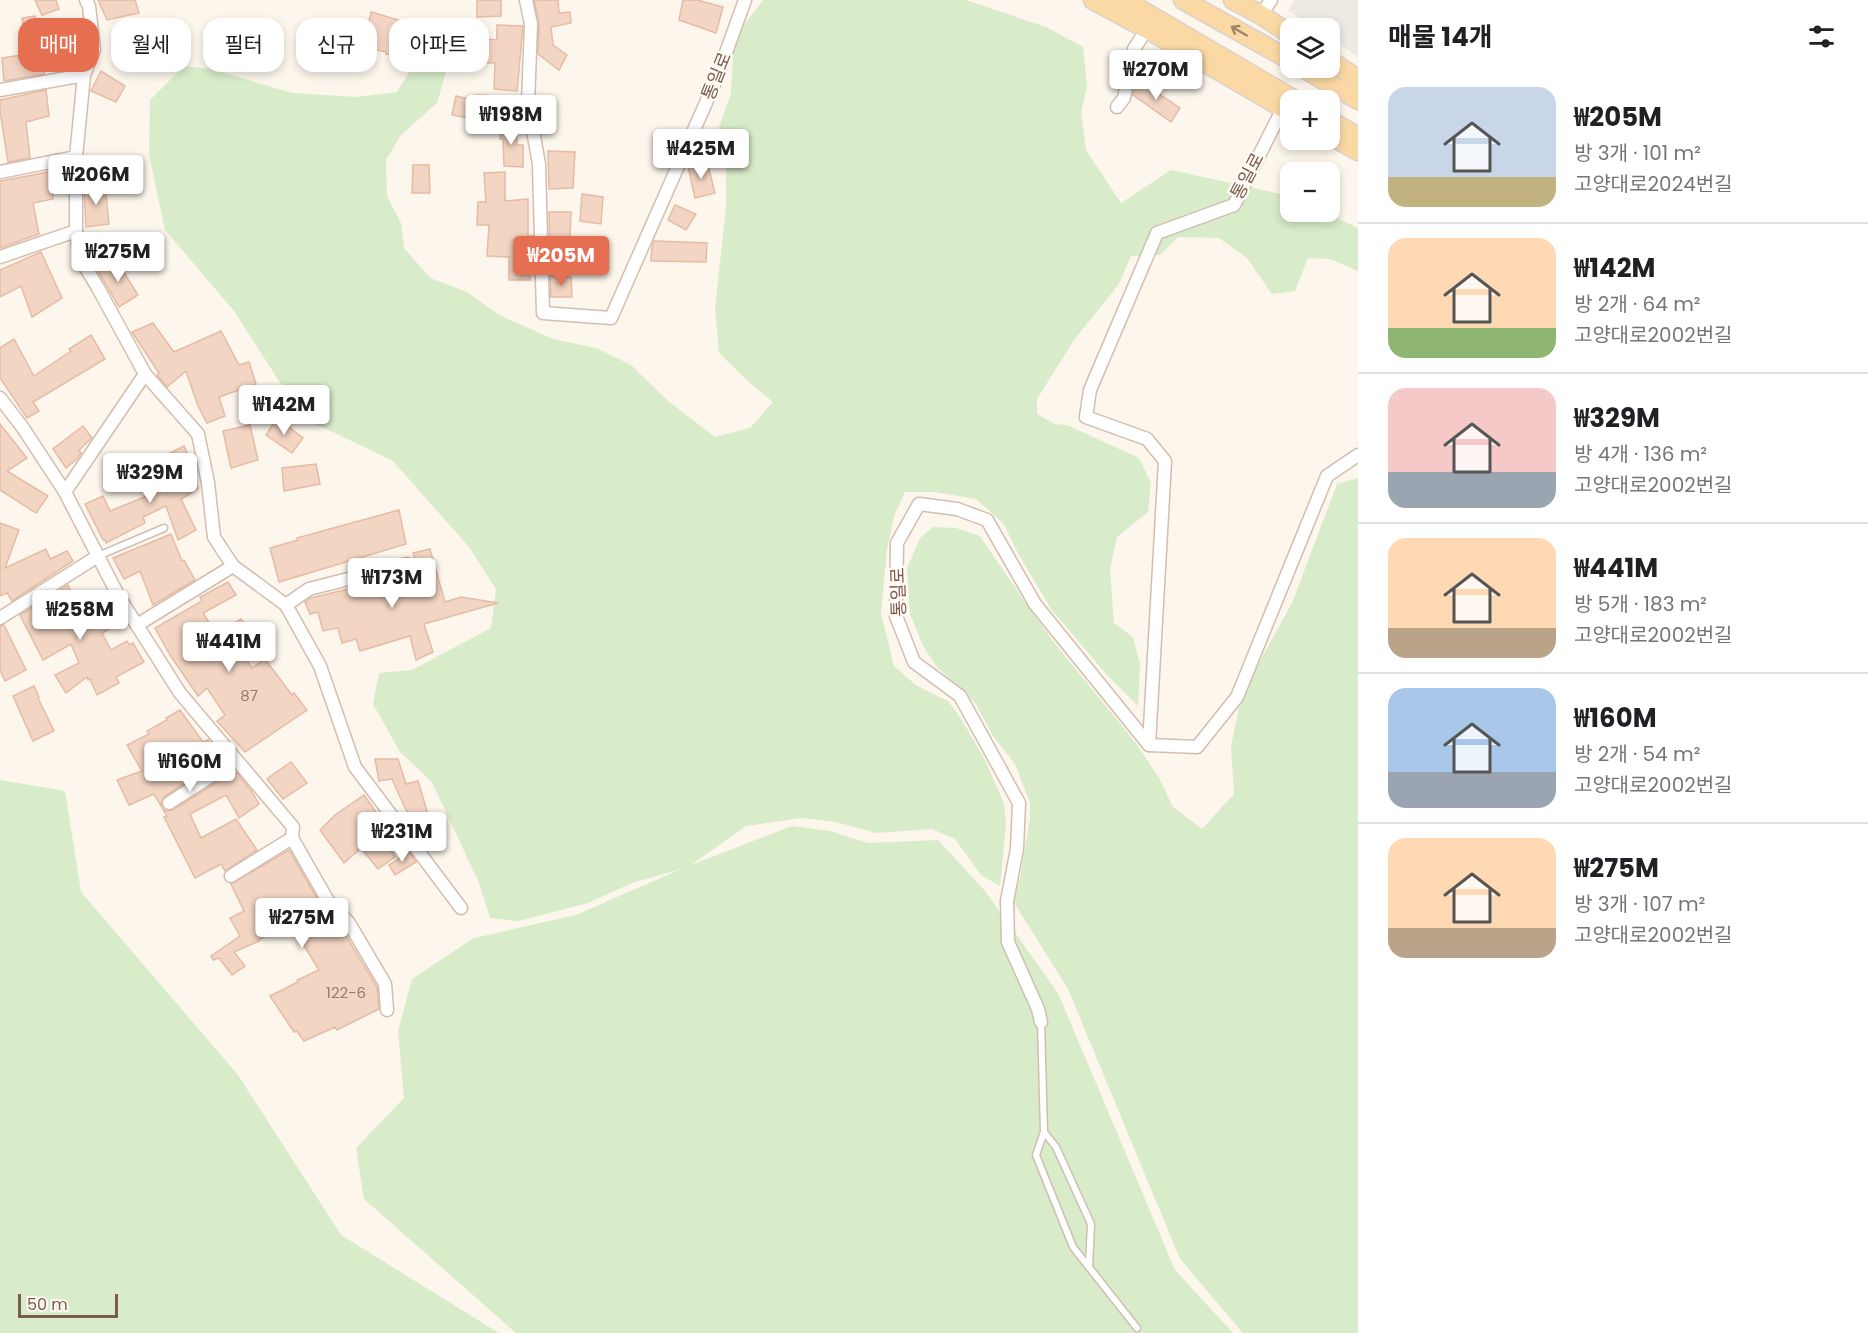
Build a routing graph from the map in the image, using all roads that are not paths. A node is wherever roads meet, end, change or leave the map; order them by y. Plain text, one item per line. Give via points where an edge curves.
1 (86, 0) edge
2 (526, 0) edge
3 (745, 0) edge
4 (1093, 0) edge
5 (1124, 0) edge
6 (1183, 0) edge
7 (1233, 0) edge
8 (1266, 8) edge
9 (1280, 23) edge
10 (1147, 29) junction
11 (1280, 54) edge
12 (1340, 67) edge
13 (84, 75) junction
14 (1320, 78) edge
15 (1358, 79) edge
16 (0, 90) edge
17 (1358, 100) edge
18 (1280, 101) edge
19 (1280, 102) edge
20 (1117, 107) dead end
21 (1280, 123) edge
22 (1340, 126) edge
23 (1358, 137) edge
24 (1340, 140) edge
25 (1358, 151) edge
26 (76, 157) junction
27 (0, 172) edge
28 (76, 231) junction
29 (0, 257) edge
30 (145, 374) junction
31 (0, 398) edge
32 (1358, 455) edge
33 (65, 492) junction
34 (164, 528) dead end
35 (98, 556) junction
36 (407, 564) dead end
37 (233, 566) junction
38 (286, 605) junction
39 (0, 618) edge
40 (137, 625) junction
41 (1149, 745) junction
42 (236, 760) junction
43 (169, 803) dead end
44 (292, 838) junction
45 (231, 876) dead end
46 (461, 908) dead end
47 (387, 1010) dead end
48 (1041, 1022) joint
49 (1044, 1132) junction
50 (1089, 1266) junction
51 (1137, 1328) dead end

1 - 13 street via 94,50
2 - 3 street, 통일로 via 531,24 528,103 539,164 543,313 611,318 716,80
4 - 10 main road
5 - 18 main road
11 -> 6 main road
7 - 8 main road
8 - 9 main road
10 - 19 main road
10 - 20 street via 1134,49 1124,98
12 - 15 main road
13 - 16 street
13 - 26 street
14 - 17 main road
21 - 41 street, 통일로 via 1234,205 1157,233 1090,390 1086,417 1147,439 1165,461
22 - 23 main road
24 - 25 main road
26 - 27 street
26 - 28 street
28 - 29 street
28 - 30 street via 81,260
30 - 33 street
30 - 37 street via 198,434 214,537
31 - 33 street
32 - 41 street via 1328,476 1237,697 1197,747
33 - 35 street
34 - 35 lane
35 - 39 street
35 - 40 street
36 - 38 street via 309,589
37 - 38 street
37 - 40 street
38 - 46 street via 320,666 355,767
40 - 42 street via 180,693
41 - 48 street, 통일로 via 1035,604 987,520 957,509 919,504 897,543 896,616 914,662 960,696 1019,803 1017,849 1007,901 1008,942
42 - 43 street
42 - 44 street via 293,827
44 - 45 street
44 - 47 street via 328,901 349,923 385,984
48 - 49 lane
49 - 50 lane via 1056,1147 1091,1224
49 - 50 lane via 1036,1155 1073,1247
50 - 51 lane

